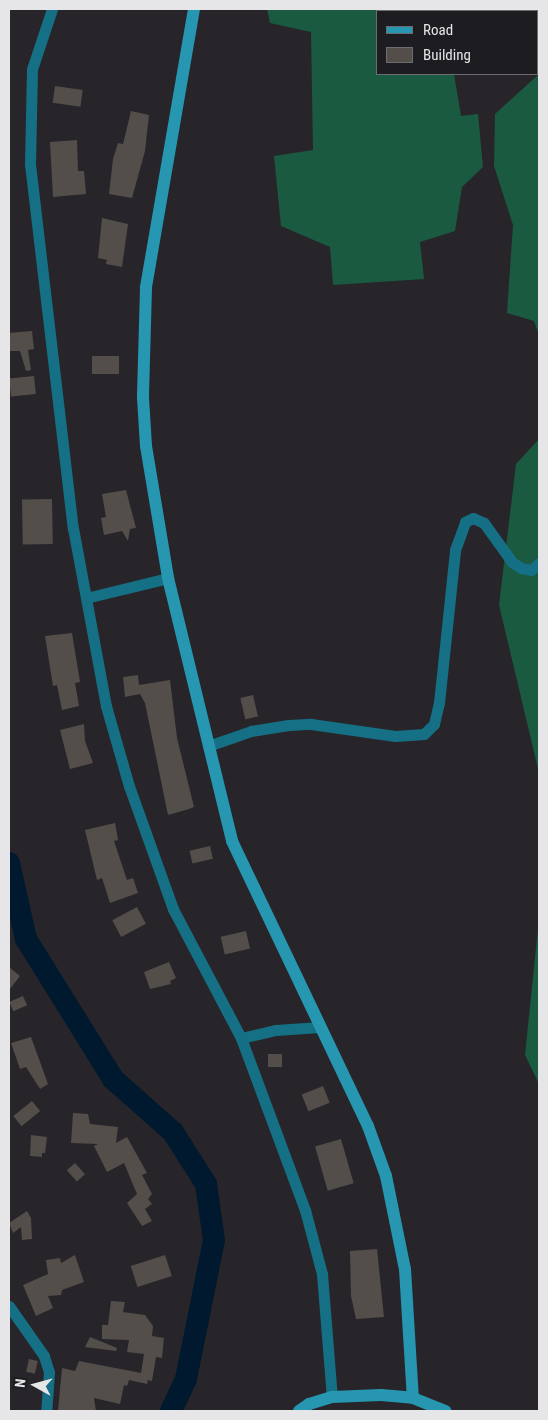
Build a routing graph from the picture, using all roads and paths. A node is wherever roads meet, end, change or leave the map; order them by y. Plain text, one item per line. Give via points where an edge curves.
1 (52, 9) edge
2 (194, 9) edge
3 (539, 563) edge
4 (168, 578) junction
5 (86, 598) junction
6 (208, 746) junction
7 (320, 1027) junction
8 (241, 1038) junction
9 (9, 1306) edge
10 (332, 1397) junction
11 (413, 1398) junction
12 (46, 1411) edge
13 (299, 1411) edge
14 (446, 1411) edge

1 - 5 street via 32,69 30,164 73,528
2 - 4 street via 146,288 145,430
3 - 6 street via 531,570 521,568 512,562 484,523 473,518 465,522 454,550 451,613 439,703 434,724 424,734 395,736 311,724 289,725 251,731
4 - 5 street
4 - 6 street
5 - 8 street via 106,706 129,786 172,909
6 - 7 street via 240,861
7 - 8 street via 276,1030
7 - 11 street via 368,1126 386,1176 405,1269
8 - 10 street via 282,1144 322,1274
9 - 12 street via 44,1356 49,1372
10 - 11 street via 381,1394
10 - 13 street via 309,1404
11 - 14 street

